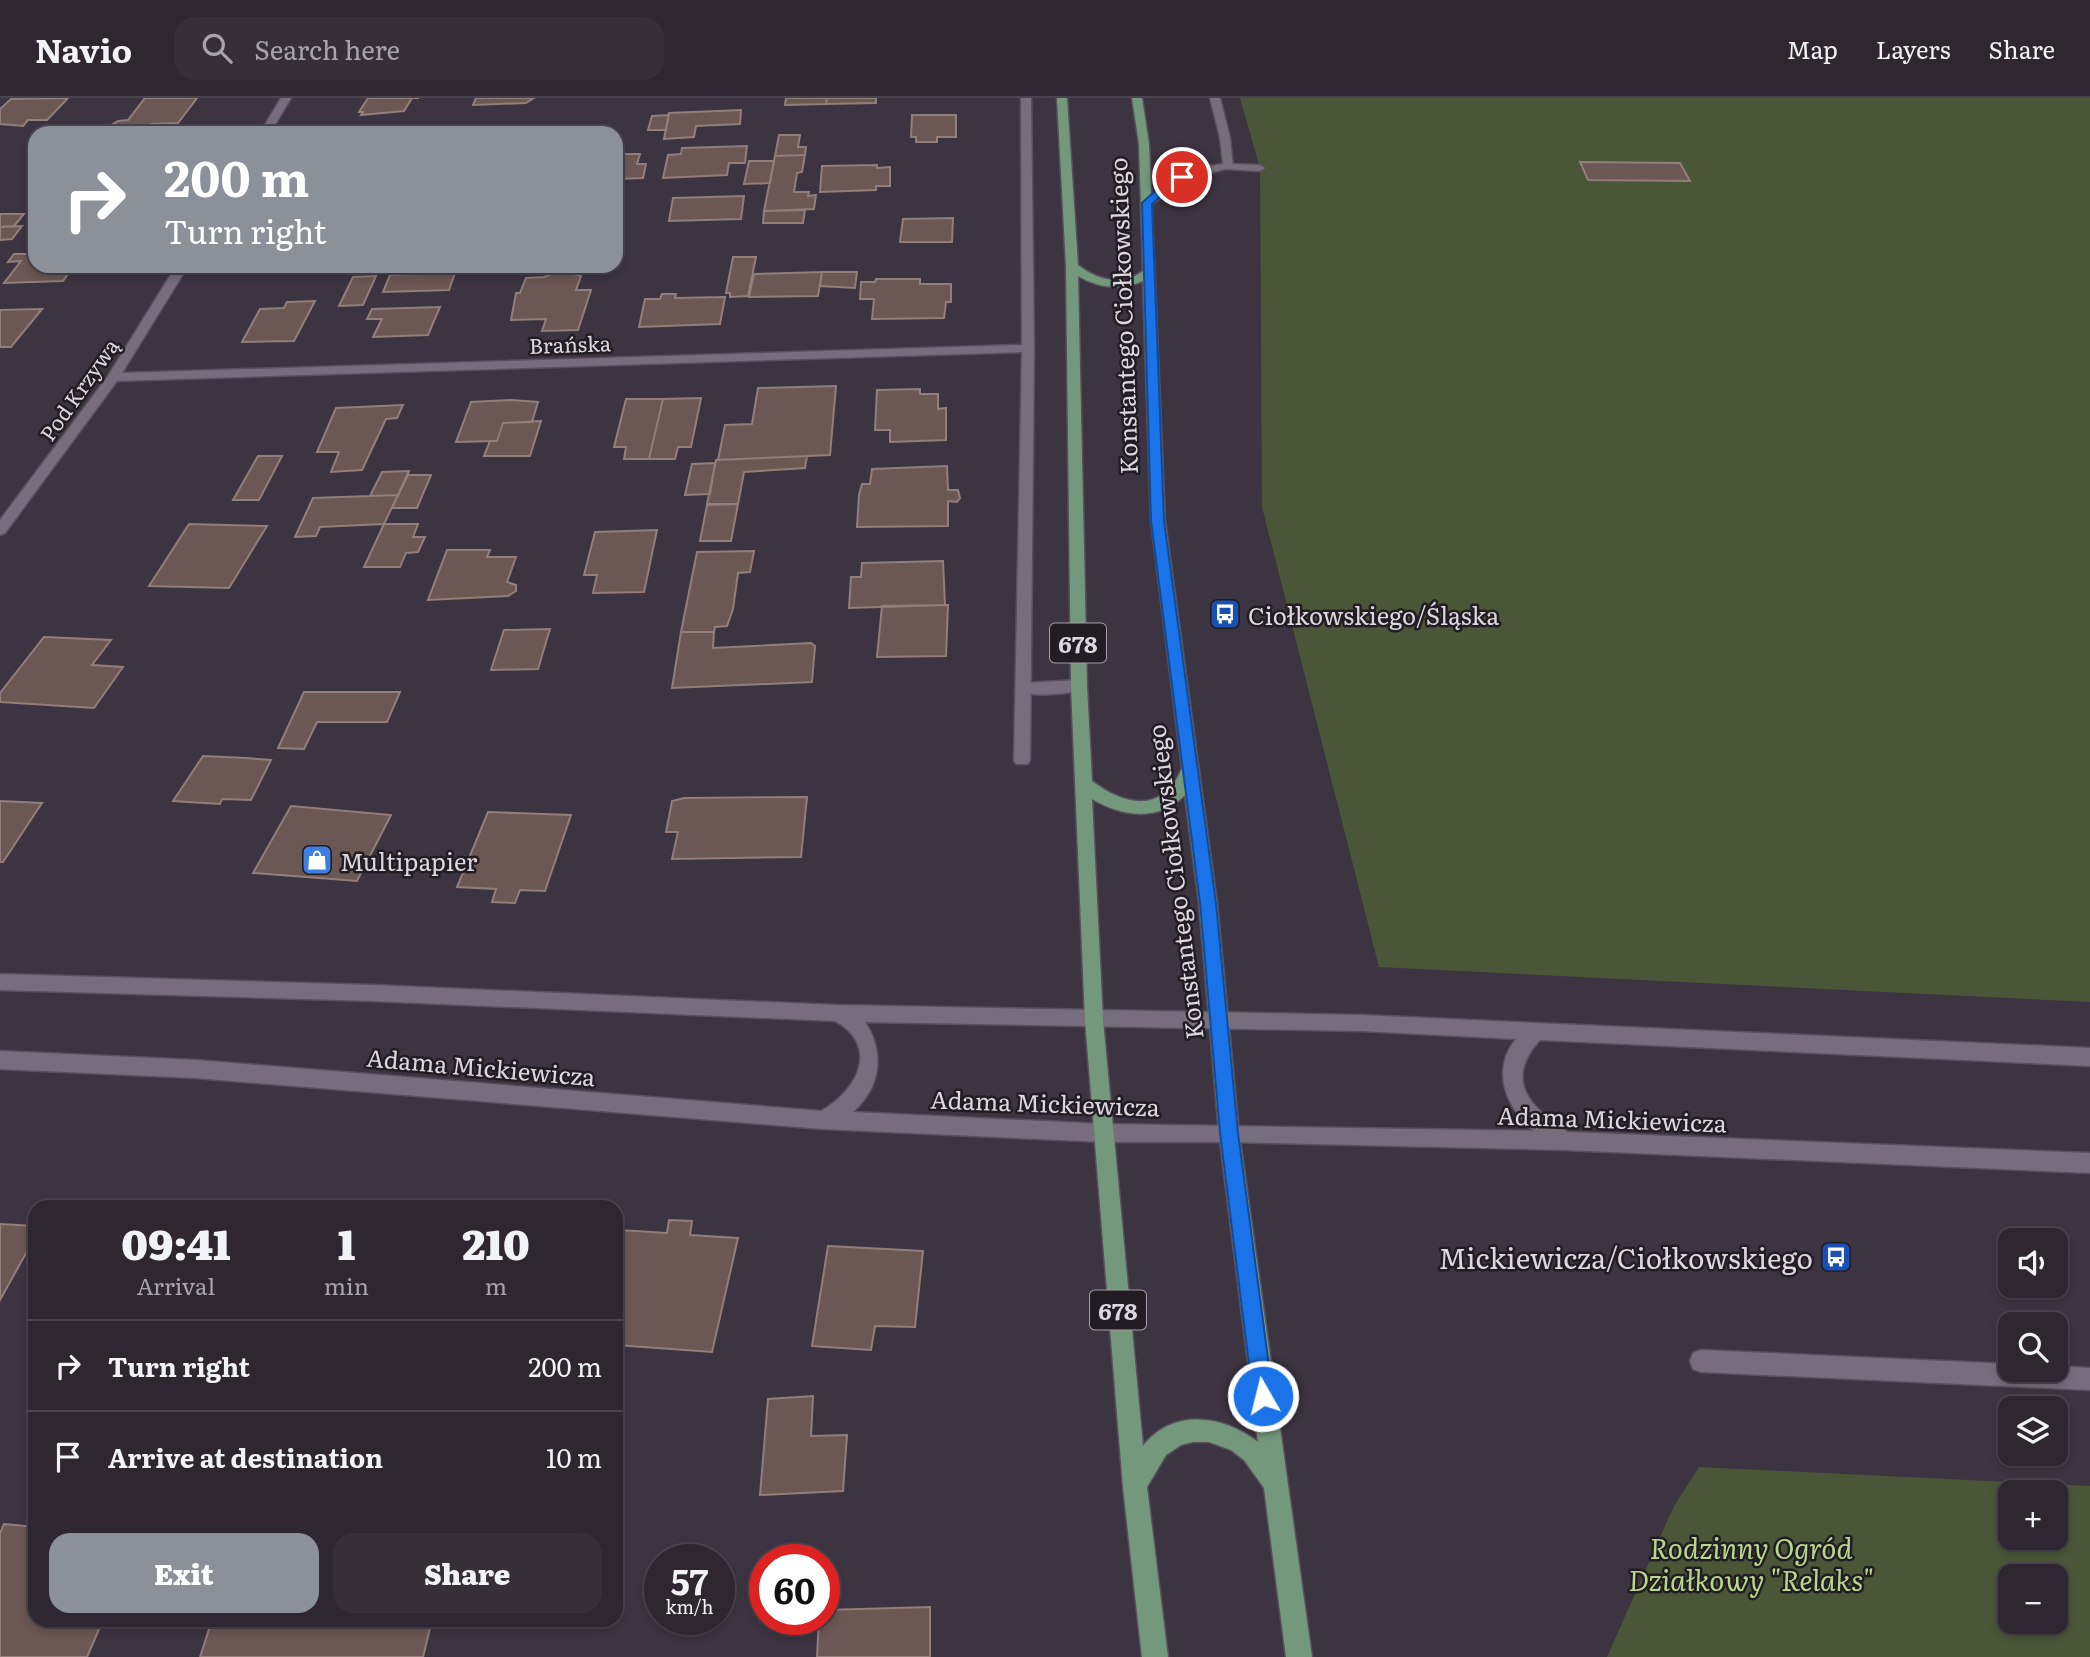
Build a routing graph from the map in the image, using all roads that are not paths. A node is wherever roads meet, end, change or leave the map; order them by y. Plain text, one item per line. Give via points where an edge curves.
1 (286, 98) edge
2 (1026, 98) edge
3 (1062, 98) edge
4 (1137, 98) edge
5 (1215, 98) edge
6 (269, 126) edge
7 (1228, 167) junction
8 (1260, 168) dead end
9 (1147, 203) junction
10 (1072, 265) junction
11 (1150, 271) junction
12 (178, 273) edge
13 (1028, 348) junction
14 (113, 377) junction
15 (0, 530) edge
16 (1079, 686) junction
17 (1023, 689) junction
18 (1022, 760) dead end
19 (1191, 769) junction
20 (1083, 785) junction
21 (0, 982) edge
22 (836, 1013) junction
23 (1094, 1020) junction
24 (1219, 1020) junction
25 (1534, 1033) junction
26 (2090, 1057) edge
27 (0, 1060) edge
28 (823, 1120) junction
29 (1104, 1133) junction
30 (1229, 1133) junction
31 (1565, 1141) junction
32 (2090, 1163) edge
33 (1701, 1362) dead end
34 (2090, 1378) edge
35 (1135, 1487) junction
36 (1277, 1494) junction
37 (1155, 1657) edge
38 (1299, 1657) edge

1 - 6 street
2 - 13 street
3 - 10 main road, Konstantego Ciołkowskiego / 678
4 - 9 main road, Konstantego Ciołkowskiego
5 - 7 street
7 - 8 street
7 - 9 street via 1196,169
9 - 11 main road, Konstantego Ciołkowskiego
10 - 11 main road via 1085,277 1115,284 1130,283
10 - 16 main road, Konstantego Ciołkowskiego / 678
11 - 19 main road, Konstantego Ciołkowskiego via 1158,521
12 - 14 street, Pod Krzywą
13 - 14 street, Brańska
13 - 17 street
14 - 15 street, Pod Krzywą
16 - 17 street
16 - 20 main road, Konstantego Ciołkowskiego / 678
17 - 18 street
19 - 20 main road via 1178,793 1162,804 1143,808 1118,806
19 - 24 main road, Konstantego Ciołkowskiego
20 - 23 main road, Konstantego Ciołkowskiego / 678
21 - 22 street
22 - 23 street
22 - 28 street via 853,1020 865,1035 870,1053 858,1093 843,1109
23 - 24 street
23 - 29 main road, Konstantego Ciołkowskiego / 678
24 - 25 street
24 - 30 main road, Konstantego Ciołkowskiego
25 - 26 street
25 - 31 street via 1512,1059 1511,1077 1528,1114
27 - 28 street, Adama Mickiewicza via 195,1069
28 - 29 street, Adama Mickiewicza
29 - 30 street, Adama Mickiewicza
29 - 35 main road, Konstantego Ciołkowskiego / 678
30 - 31 street, Adama Mickiewicza
30 - 36 main road, Konstantego Ciołkowskiego
31 - 32 street, Adama Mickiewicza
33 - 34 street
35 - 36 main road via 1146,1460 1163,1442 1184,1432 1207,1429 1230,1435 1250,1448 1266,1468
35 - 37 main road, Konstantego Ciołkowskiego / 678
36 - 38 main road, Konstantego Ciołkowskiego

